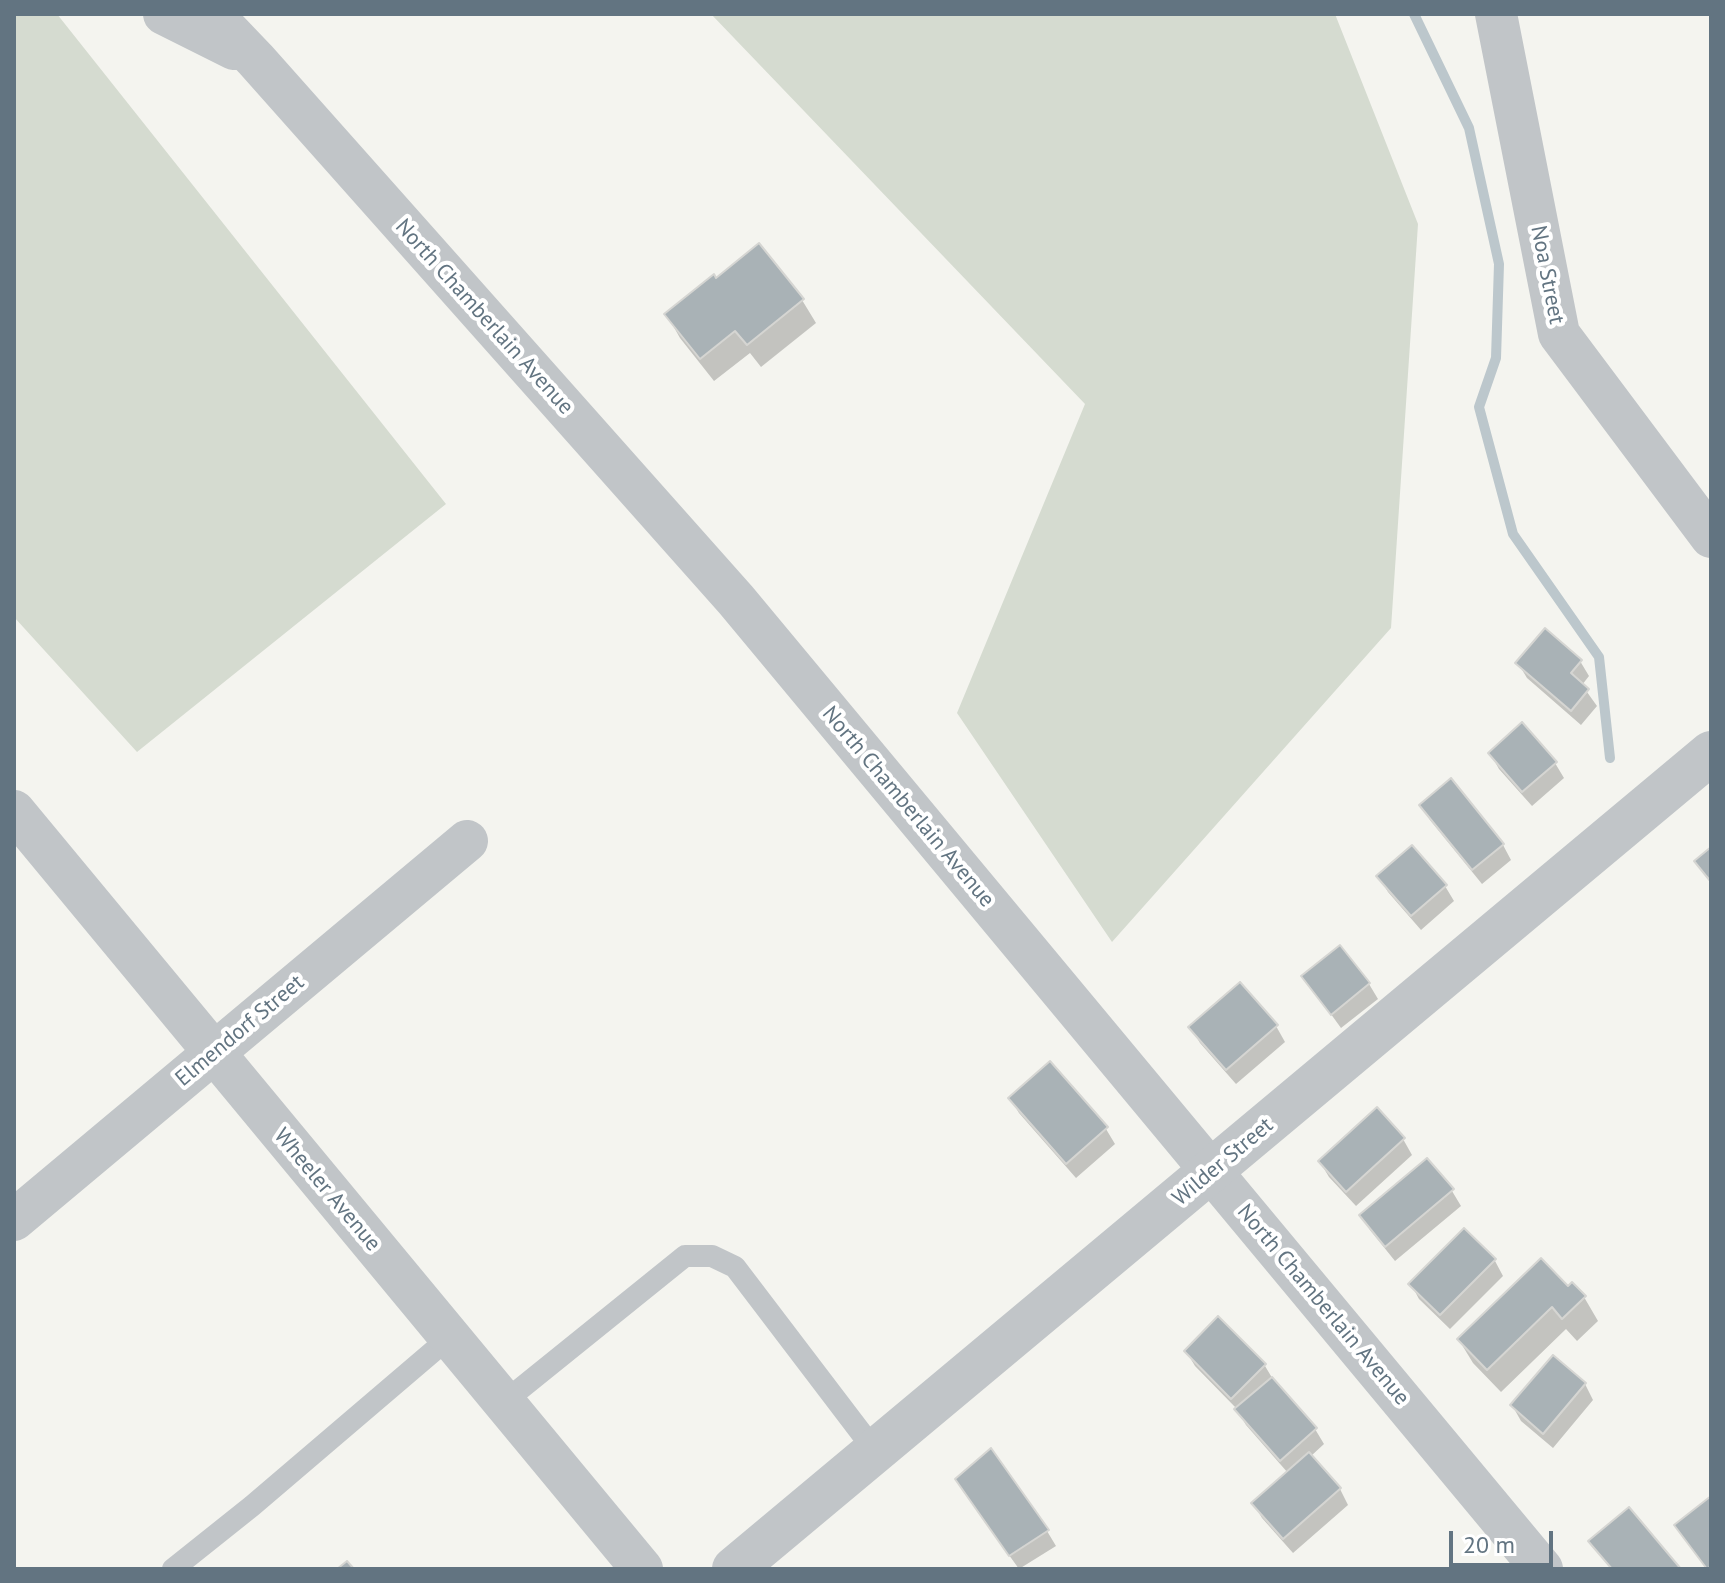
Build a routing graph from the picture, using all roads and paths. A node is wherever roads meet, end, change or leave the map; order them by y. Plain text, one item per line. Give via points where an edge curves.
1 (164, 14) edge
2 (212, 14) edge
3 (1496, 14) edge
4 (256, 60) junction
5 (1711, 537) edge
6 (1711, 753) edge
7 (14, 811) edge
8 (467, 841) dead end
9 (213, 1053) junction
10 (1212, 1171) junction
11 (14, 1220) edge
12 (450, 1337) junction
13 (504, 1402) junction
14 (875, 1451) junction
15 (173, 1569) edge
16 (642, 1569) edge
17 (734, 1569) edge
18 (1542, 1569) edge

1 - 4 street, North Chamberlain Avenue
2 - 4 street, North Chamberlain Avenue
3 - 5 street, Noa Street via 1559,334
4 - 10 street, North Chamberlain Avenue via 736,600
6 - 10 street, Wilder Street
7 - 9 street, Wheeler Avenue
8 - 9 street, Elmendorf Street
9 - 11 street, Elmendorf Street
9 - 12 street, Wheeler Avenue
10 - 14 street, Wilder Street
10 - 18 street, North Chamberlain Avenue
12 - 13 street, Wheeler Avenue
12 - 15 lane
13 - 14 lane via 685,1256 712,1256 735,1267
13 - 16 street, Wheeler Avenue
14 - 17 street, Wilder Street

